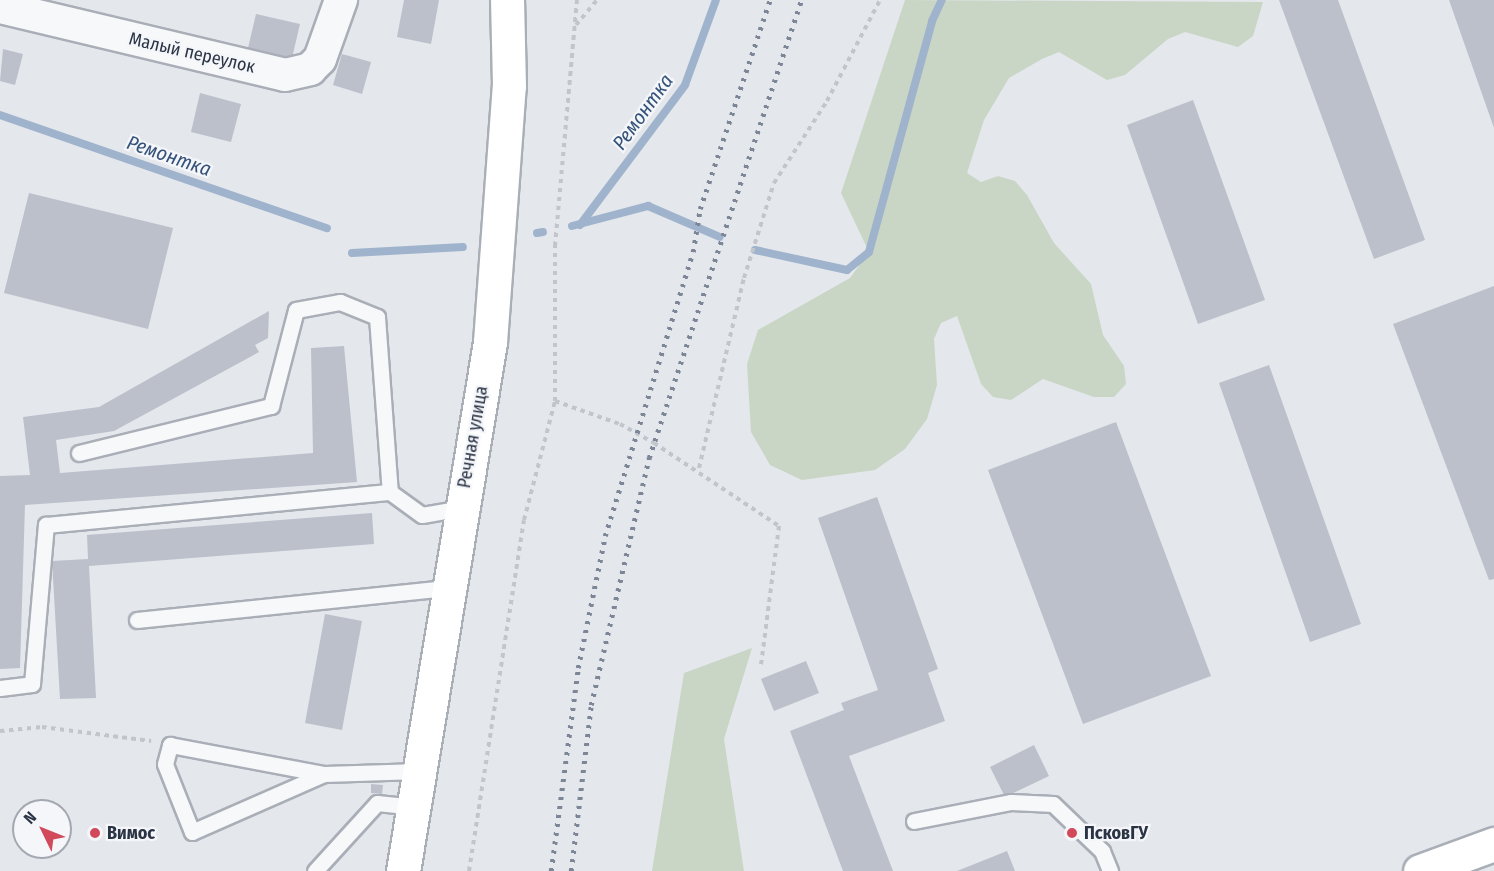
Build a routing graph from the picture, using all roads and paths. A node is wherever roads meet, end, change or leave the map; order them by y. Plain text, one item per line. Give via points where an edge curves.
1 (341, 0) edge
2 (507, 0) edge
3 (577, 0) edge
4 (597, 0) edge
5 (880, 0) edge
6 (0, 7) edge
7 (575, 26) junction
8 (555, 401) junction
9 (79, 453) dead end
10 (699, 468) junction
11 (390, 492) junction
12 (461, 508) junction
13 (448, 588) junction
14 (137, 620) dead end
15 (760, 666) dead end
16 (0, 688) edge
17 (0, 731) edge
18 (170, 745) junction
19 (420, 771) junction
20 (324, 774) junction
21 (413, 807) junction
22 (914, 821) dead end
23 (1494, 844) edge
24 (315, 871) edge
25 (403, 871) edge
26 (469, 871) edge
27 (1110, 871) edge
28 (1420, 871) edge

1 - 6 street, Малый переулок via 320,59 310,69 285,75
2 - 12 main road, Речная улица via 509,86 490,342
3 - 7 path
4 - 7 path
5 - 10 path via 827,101 774,183 744,278
7 - 8 path via 555,246
8 - 10 path via 620,424
8 - 26 path via 524,520
9 - 11 lane via 271,406 296,310 340,302 377,317
10 - 15 path via 779,526
11 - 12 lane via 422,515
11 - 16 lane via 46,525 32,684
12 - 13 main road, Речная улица
13 - 14 lane
13 - 19 main road, Речная улица
17 - 18 path via 42,727
18 - 20 lane
18 - 20 lane via 165,764 192,832
19 - 20 lane
19 - 21 main road, Речная улица
21 - 24 lane via 377,803
21 - 25 main road, Речная улица
22 - 27 lane via 1011,802 1053,804 1102,851
23 - 28 main road

